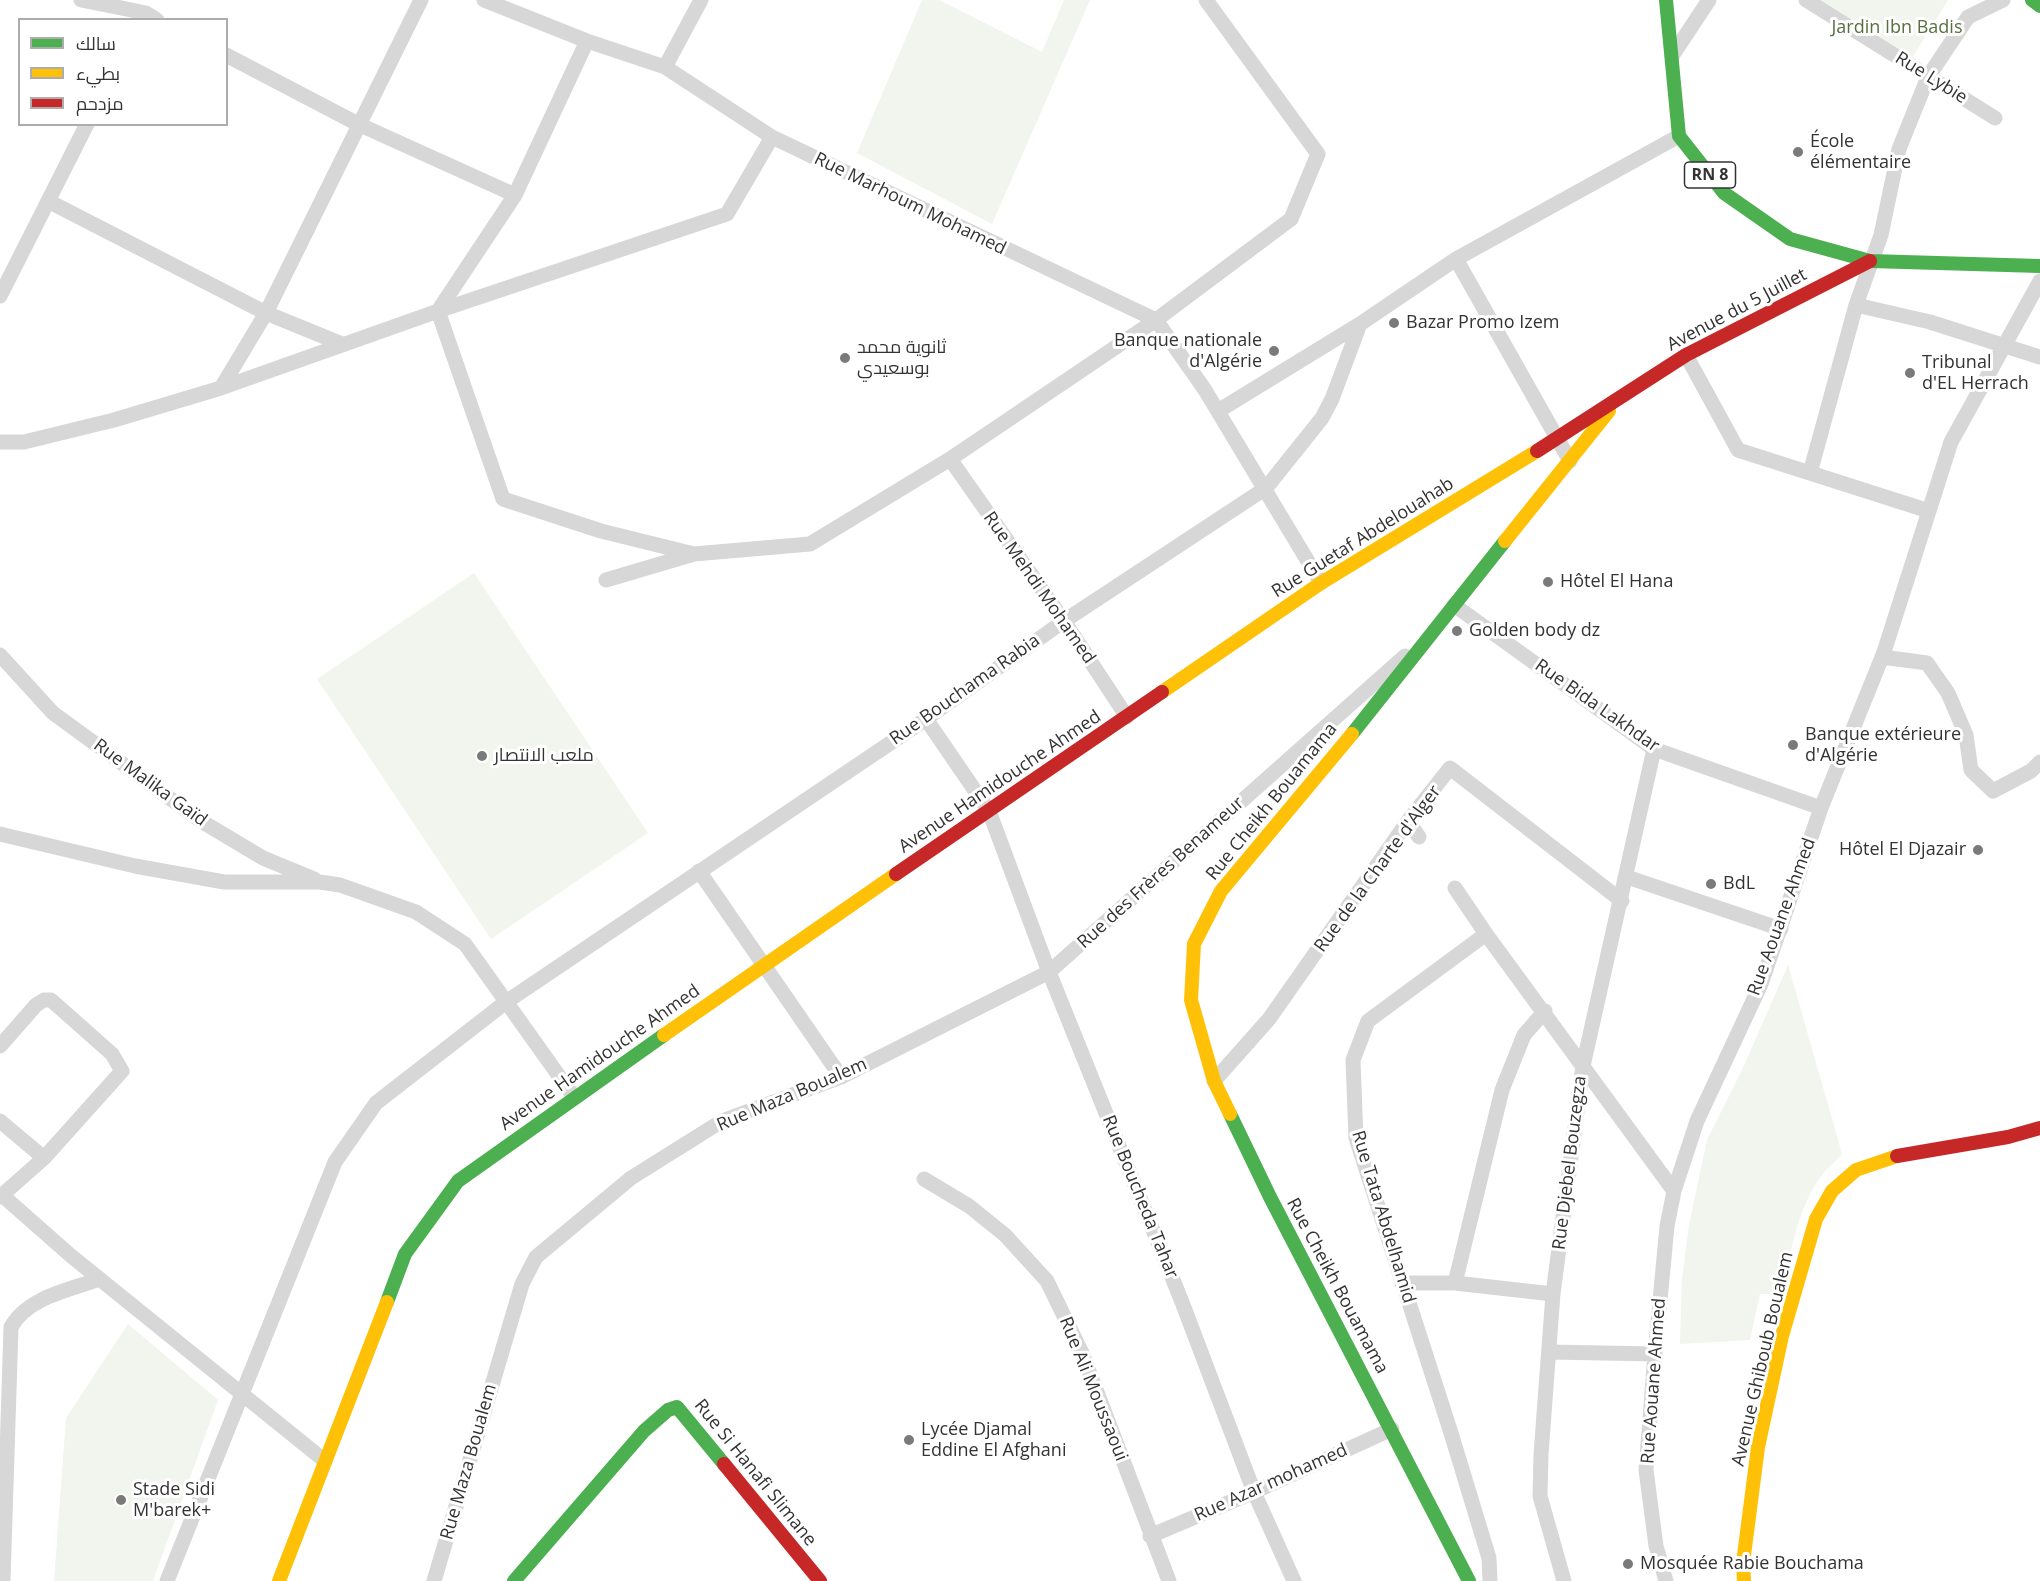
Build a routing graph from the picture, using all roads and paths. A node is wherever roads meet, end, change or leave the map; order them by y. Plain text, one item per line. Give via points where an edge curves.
1 (81, 0) edge
2 (421, 0) edge
3 (484, 0) edge
4 (701, 0) edge
5 (1206, 0) edge
6 (1666, 0) edge
7 (1709, 0) edge
8 (1806, 0) edge
9 (2003, 0) edge
10 (2032, 0) edge
11 (2040, 6) edge
12 (150, 13) edge
13 (587, 41) junction
14 (228, 56) edge
15 (1672, 57) junction
16 (665, 67) junction
17 (1928, 77) junction
18 (1995, 118) dead end
19 (358, 124) junction
20 (86, 126) edge
21 (1679, 136) junction
22 (772, 137) junction
23 (515, 195) junction
24 (48, 201) junction
25 (1456, 259) junction
26 (1870, 261) junction
27 (2040, 266) edge
28 (2040, 281) edge
29 (0, 296) edge
30 (1856, 305) junction
31 (438, 311) junction
32 (266, 313) junction
33 (1156, 320) junction
34 (1360, 324) junction
35 (342, 344) junction
36 (2005, 345) junction
37 (1686, 355) junction
38 (2040, 357) edge
39 (221, 388) junction
40 (1623, 394) junction
41 (1218, 411) junction
42 (1557, 439) junction
43 (0, 442) edge
44 (950, 459) junction
45 (1570, 461) junction
46 (1810, 473) junction
47 (1266, 488) junction
48 (1929, 512) junction
49 (694, 554) junction
50 (606, 580) dead end
51 (1321, 583) junction
52 (1454, 605) junction
53 (1064, 621) junction
54 (1434, 630) junction
55 (0, 655) edge
56 (1882, 657) junction
57 (1126, 717) junction
58 (926, 719) junction
59 (1654, 749) junction
60 (2040, 762) edge
61 (1821, 808) junction
62 (989, 811) junction
63 (1408, 821) junction
64 (0, 834) edge
65 (1419, 837) dead end
66 (699, 871) junction
67 (1627, 877) junction
68 (320, 882) junction
69 (1455, 888) dead end
70 (1622, 901) junction
71 (1781, 929) junction
72 (1486, 934) junction
73 (762, 966) junction
74 (1049, 972) junction
75 (506, 1002) junction
76 (1545, 1011) junction
77 (0, 1046) edge
78 (1583, 1066) junction
79 (841, 1077) junction
80 (1214, 1081) junction
81 (574, 1097) junction
82 (0, 1121) edge
83 (2040, 1128) edge
84 (44, 1158) junction
85 (924, 1179) dead end
86 (1674, 1191) junction
87 (1, 1196) edge
88 (100, 1279) junction
89 (1402, 1283) junction
90 (1455, 1283) junction
91 (1553, 1293) junction
92 (1550, 1352) junction
93 (1654, 1354) junction
94 (241, 1394) junction
95 (1392, 1429) junction
96 (325, 1461) junction
97 (1254, 1492) junction
98 (1150, 1536) junction
99 (3, 1581) edge
100 (168, 1581) edge
101 (279, 1581) edge
102 (434, 1581) edge
103 (514, 1581) edge
104 (820, 1581) edge
105 (1168, 1581) edge
106 (1293, 1581) edge
107 (1468, 1581) edge
108 (1490, 1581) edge
109 (1564, 1581) edge
110 (1666, 1581) edge
111 (1744, 1581) edge

1 - 12 street
2 - 19 street
3 - 13 street, Rue Marhoum Mohamed
4 - 16 street
5 - 33 street via 1318,154 1291,219
6 - 15 main road, RN 8
7 - 15 street
8 - 17 street, Rue Lybie
9 - 17 street via 1968,17
10 - 11 main road
13 - 16 street, Rue Marhoum Mohamed
13 - 23 street
14 - 19 street
15 - 21 main road, RN 8
16 - 22 street, Rue Marhoum Mohamed
17 - 18 street, Rue Lybie
17 - 26 street via 1899,149 1881,235
19 - 23 street
19 - 32 street
20 - 24 street
21 - 25 street
21 - 26 main road, RN 8 via 1724,193 1790,240
22 - 31 street via 727,214
22 - 33 street, Rue Marhoum Mohamed
23 - 31 street
24 - 29 street
24 - 32 street
25 - 34 street
25 - 42 street
26 - 27 main road, RN 8
26 - 30 street
26 - 37 main road, Avenue du 5 Juillet
28 - 36 street, Rue Aouane Ahmed
30 - 36 street
30 - 46 street
31 - 35 street
31 - 49 street via 503,499 601,531
32 - 35 street
32 - 39 street
33 - 41 street
33 - 44 street
34 - 41 street
34 - 47 street, Rue Bouchama Rabia via 1322,418
35 - 39 street
36 - 38 street
36 - 48 street, Rue Aouane Ahmed via 1951,442
37 - 40 main road, Avenue du 5 Juillet
37 - 46 street via 1736,449
39 - 43 street via 36,440
40 - 42 main road, Rue Guetaf Abdelouahab
40 - 45 main road, Rue Cheikh Bouamama
41 - 47 street
42 - 45 street
42 - 51 main road, Rue Guetaf Abdelouahab
44 - 49 street via 810,544
44 - 53 street, Rue Mehdi Mohamed
45 - 52 main road, Rue Cheikh Bouamama
46 - 48 street
47 - 51 street
47 - 53 street, Rue Bouchama Rabia
48 - 56 street, Rue Aouane Ahmed
49 - 50 street
51 - 57 main road, Rue Guetaf Abdelouahab
52 - 54 main road, Rue Cheikh Bouamama
52 - 59 street, Rue Bida Lakhdar
53 - 57 street, Rue Mehdi Mohamed
53 - 58 street, Rue Bouchama Rabia
54 - 74 street, Rue des Frères Benameur
54 - 80 main road, Rue Cheikh Bouamama via 1221,891 1194,944 1191,1000
55 - 68 street, Rue Malika Gaïd via 53,713 201,821 262,858
56 - 60 street via 1927,663 1948,693 1966,735 1971,770 1993,791
56 - 61 street, Rue Aouane Ahmed
57 - 62 main road, Avenue Hamidouche Ahmed
58 - 62 street, Rue Boucheda Tahar
58 - 66 street, Rue Bouchama Rabia
59 - 61 street, Rue Bida Lakhdar
59 - 67 street, Rue Djebel Bouzegza
61 - 71 street, Rue Aouane Ahmed
62 - 73 main road, Avenue Hamidouche Ahmed
62 - 74 street, Rue Boucheda Tahar
63 - 65 street
63 - 70 street, Rue de la Charte d'Alger via 1450,768
63 - 80 street, Rue de la Charte d'Alger via 1269,1019
64 - 68 street via 135,866 224,882
66 - 73 street
66 - 75 street, Rue Bouchama Rabia
67 - 70 street, Rue Djebel Bouzegza
67 - 71 street
68 - 75 street via 340,885 416,912 465,944
69 - 72 street
70 - 78 street, Rue Djebel Bouzegza
71 - 86 street, Rue Aouane Ahmed via 1761,984 1697,1120
72 - 76 street
72 - 89 street, Rue Tata Abdelhamid via 1368,1022 1353,1060 1356,1138
73 - 79 street
73 - 81 main road, Avenue Hamidouche Ahmed
74 - 79 street, Rue Maza Boualem
74 - 97 street, Rue Boucheda Tahar
75 - 81 street
75 - 94 street, Rue Bouchama Rabia via 376,1103 335,1162
76 - 78 street
76 - 90 street via 1524,1035 1502,1089
77 - 84 street via 36,1005 51,1000 120,1063 122,1071
78 - 86 street
78 - 91 street, Rue Djebel Bouzegza
79 - 102 street, Rue Maza Boualem via 722,1121 631,1178 536,1257 522,1284
80 - 95 main road, Rue Cheikh Bouamama
81 - 96 main road, Avenue Hamidouche Ahmed via 458,1181 405,1254
82 - 84 street
83 - 111 main road, Avenue Ghiboub Boualem via 2008,1137 1909,1152 1856,1170 1832,1191 1816,1219 1782,1336 1758,1447
84 - 87 street
85 - 98 street, Rue Ali Moussaoui via 969,1206 1005,1235 1047,1281 1082,1353
86 - 93 street, Rue Aouane Ahmed
87 - 88 street
88 - 94 street
88 - 99 street via 30,1305 18,1314 11,1327
89 - 90 street
89 - 108 street, Rue Tata Abdelhamid via 1489,1558
90 - 91 street
91 - 92 street, Rue Djebel Bouzegza
92 - 93 street
92 - 109 street, Rue Djebel Bouzegza via 1540,1496
93 - 110 street, Rue Aouane Ahmed via 1646,1470 1656,1546
94 - 96 street
94 - 100 street, Rue Bouchama Rabia
95 - 97 street, Rue Azar mohamed
95 - 107 main road, Rue Cheikh Bouamama
96 - 101 main road, Avenue Hamidouche Ahmed
97 - 98 street, Rue Azar mohamed
97 - 106 street, Rue Boucheda Tahar
98 - 105 street, Rue Ali Moussaoui
103 - 104 main road, Rue Si Hanafi Slimane via 644,1431 677,1407

